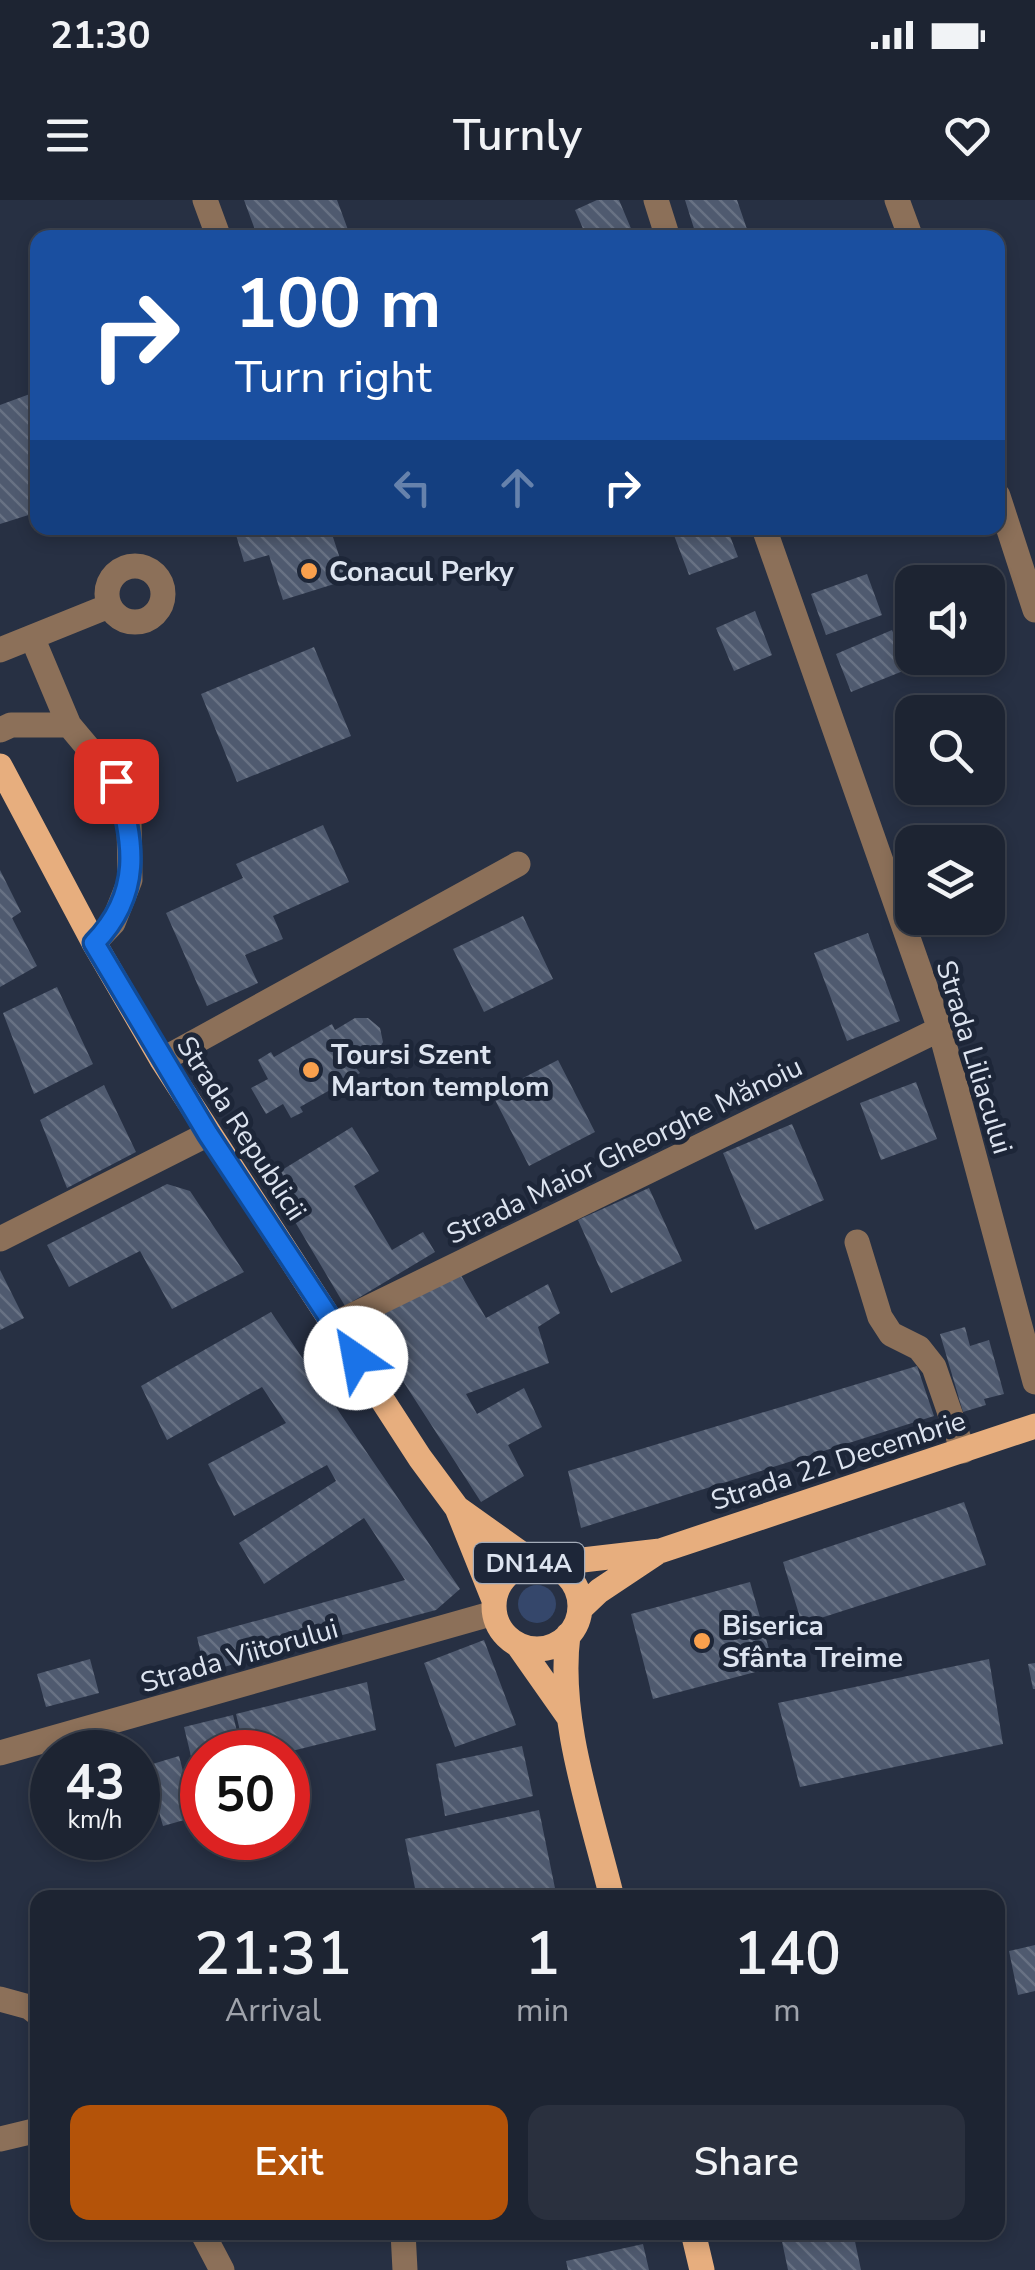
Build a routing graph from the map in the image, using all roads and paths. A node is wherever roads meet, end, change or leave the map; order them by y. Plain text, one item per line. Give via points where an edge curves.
1 (205, 200) edge
2 (656, 200) edge
3 (897, 200) edge
4 (216, 230) edge
5 (665, 230) edge
6 (909, 230) edge
7 (1005, 518) edge
8 (766, 535) edge
9 (109, 606) dead end
10 (1035, 610) edge
11 (32, 637) junction
12 (0, 650) edge
13 (68, 725) junction
14 (0, 730) edge
15 (0, 766) edge
16 (518, 864) dead end
17 (94, 943) junction
18 (940, 1029) junction
19 (162, 1060) junction
20 (208, 1134) junction
21 (0, 1239) edge
22 (857, 1242) dead end
23 (335, 1324) junction
24 (1035, 1382) edge
25 (1035, 1426) edge
26 (964, 1450) junction
27 (457, 1508) junction
28 (660, 1551) junction
29 (541, 1563) junction
30 (494, 1607) junction
31 (580, 1610) junction
32 (568, 1636) junction
33 (518, 1645) junction
34 (568, 1716) junction
35 (0, 1754) edge
36 (610, 1890) edge
37 (0, 1999) edge
38 (30, 2008) edge
39 (30, 2132) edge
40 (0, 2140) edge
41 (206, 2240) edge
42 (403, 2240) edge
43 (694, 2240) edge
44 (222, 2270) edge
45 (405, 2270) edge
46 (702, 2270) edge

1 - 4 street
2 - 5 street
3 - 6 street
7 - 10 street
8 - 18 street, Strada Liliacului
9 - 11 street
11 - 12 street
11 - 13 street
13 - 14 street
13 - 17 street via 116,781 128,821 130,880 114,923
15 - 17 main road, Strada Republicii
16 - 19 street
17 - 19 main road, Strada Republicii
18 - 23 street, Strada Maior Gheorghe Mănoiu
18 - 24 street, Strada Liliacului
19 - 20 main road, Strada Republicii
20 - 21 street
20 - 23 main road, Strada Republicii
22 - 26 street via 880,1317 934,1368
23 - 27 main road, Strada Republicii
25 - 26 main road, Strada 22 Decembrie
26 - 28 main road, Strada 22 Decembrie
27 - 29 main road, Strada Republicii
27 - 30 main road, Strada Republicii
28 - 29 main road, Strada 22 Decembrie / DN14A
28 - 31 main road, Strada 22 Decembrie / DN14A
29 - 30 main road, DN14A via 506,1575
29 - 31 main road, DN14A via 572,1581
30 - 33 main road, DN14A via 498,1626
30 - 35 street, Strada Viitorului
31 - 32 main road, DN14A
32 - 33 main road via 544,1648
32 - 34 main road, DN14A
33 - 34 main road, DN14A
34 - 36 main road, DN14A
37 - 38 street
39 - 40 street
41 - 44 street
42 - 45 street
43 - 46 main road

